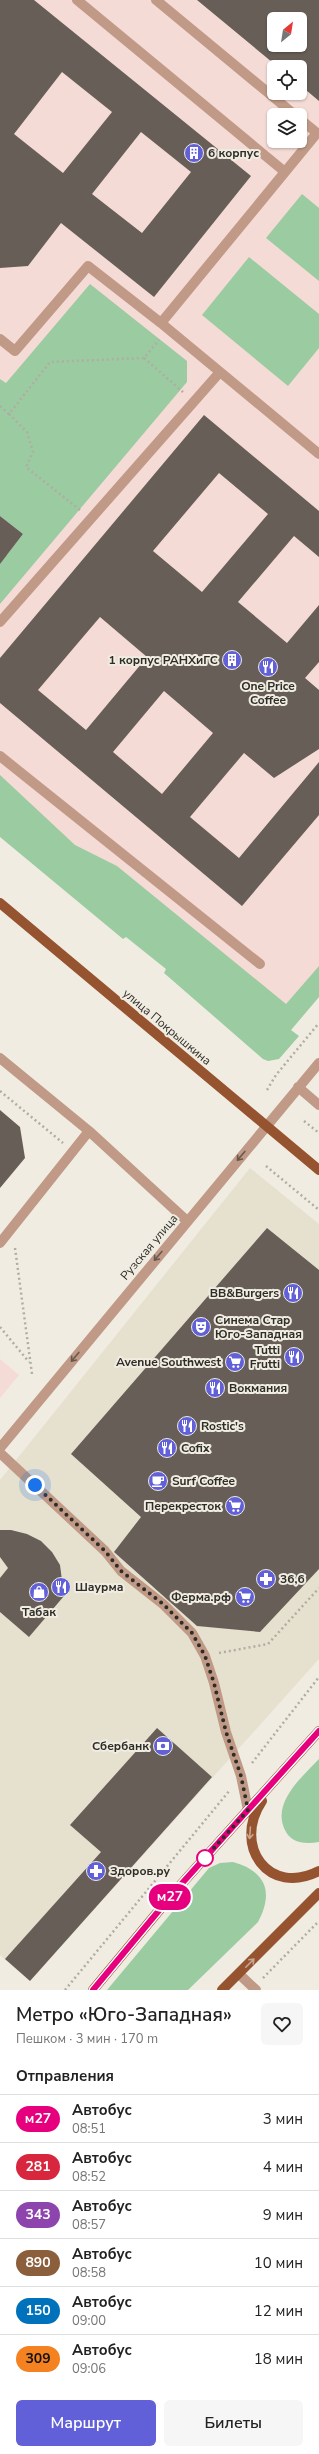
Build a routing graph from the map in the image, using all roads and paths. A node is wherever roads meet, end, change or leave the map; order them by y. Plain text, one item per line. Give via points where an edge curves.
1 (77, 0) edge
2 (156, 0) edge
3 (287, 108) edge
4 (307, 124) edge
5 (318, 133) edge
6 (285, 172) junction
7 (165, 326) junction
8 (0, 339) edge
9 (144, 358) junction
10 (220, 372) junction
11 (194, 401) junction
12 (0, 406) edge
13 (9, 414) junction
14 (319, 454) edge
15 (91, 519) junction
16 (0, 622) edge
17 (0, 756) edge
18 (0, 903) edge
19 (260, 964) dead end
20 (319, 1023) edge
21 (0, 1058) edge
22 (319, 1062) edge
23 (298, 1087) junction
24 (267, 1090) dead end
25 (0, 1091) edge
26 (319, 1105) edge
27 (304, 1121) dead end
28 (266, 1126) junction
29 (89, 1131) junction
30 (319, 1133) edge
31 (73, 1151) junction
32 (266, 1166) dead end
33 (319, 1170) edge
34 (319, 1210) edge
35 (187, 1221) junction
36 (12, 1227) junction
37 (0, 1242) edge
38 (0, 1327) edge
39 (29, 1362) junction
40 (32, 1374) dead end
41 (0, 1448) edge
42 (0, 1453) edge
43 (319, 1588) edge
44 (205, 1656) junction
45 (319, 1677) edge
46 (319, 1731) edge
47 (280, 1774) junction
48 (241, 1776) junction
49 (248, 1810) junction
50 (319, 1871) edge
51 (319, 1893) edge
52 (319, 1921) edge
53 (239, 1974) junction
54 (255, 1989) edge
55 (65, 1990) edge
56 (93, 1990) edge
57 (222, 1990) edge

1 - 6 street
2 - 3 street
4 - 5 street
5 - 6 street
6 - 7 street
7 - 8 street via 88,266 15,351
7 - 9 path
7 - 10 street
9 - 11 path
9 - 13 path via 50,362
10 - 11 street
10 - 14 street
11 - 15 street
12 - 13 path
13 - 15 path via 27,432 33,452 26,467
15 - 16 street
17 - 19 street
18 - 28 main road, улица Покрышкина
20 - 24 path via 276,1075
21 - 29 street
22 - 23 street, Рузская улица
23 - 26 street
23 - 28 street, Рузская улица
25 - 31 path
27 - 30 path
28 - 33 main road, улица Покрышкина
28 -> 35 street, Рузская улица
29 - 31 street
29 - 35 street
31 - 36 street
32 - 34 path
35 -> 41 street, Рузская улица
36 - 37 street
36 - 39 path
38 - 39 path
39 - 40 path
42 - 44 street via 105,1551 121,1571 178,1618 192,1633
43 - 44 path via 268,1644
44 - 48 street
45 - 48 path
46 - 47 main road
47 - 49 main road
47 -> 50 main road via 256,1810 251,1826 250,1840 255,1856 265,1868 292,1879 307,1877
48 - 49 street
48 - 55 path
49 - 56 main road via 176,1890
53 -> 51 main road
52 - 54 path
53 - 54 street
53 - 57 main road

